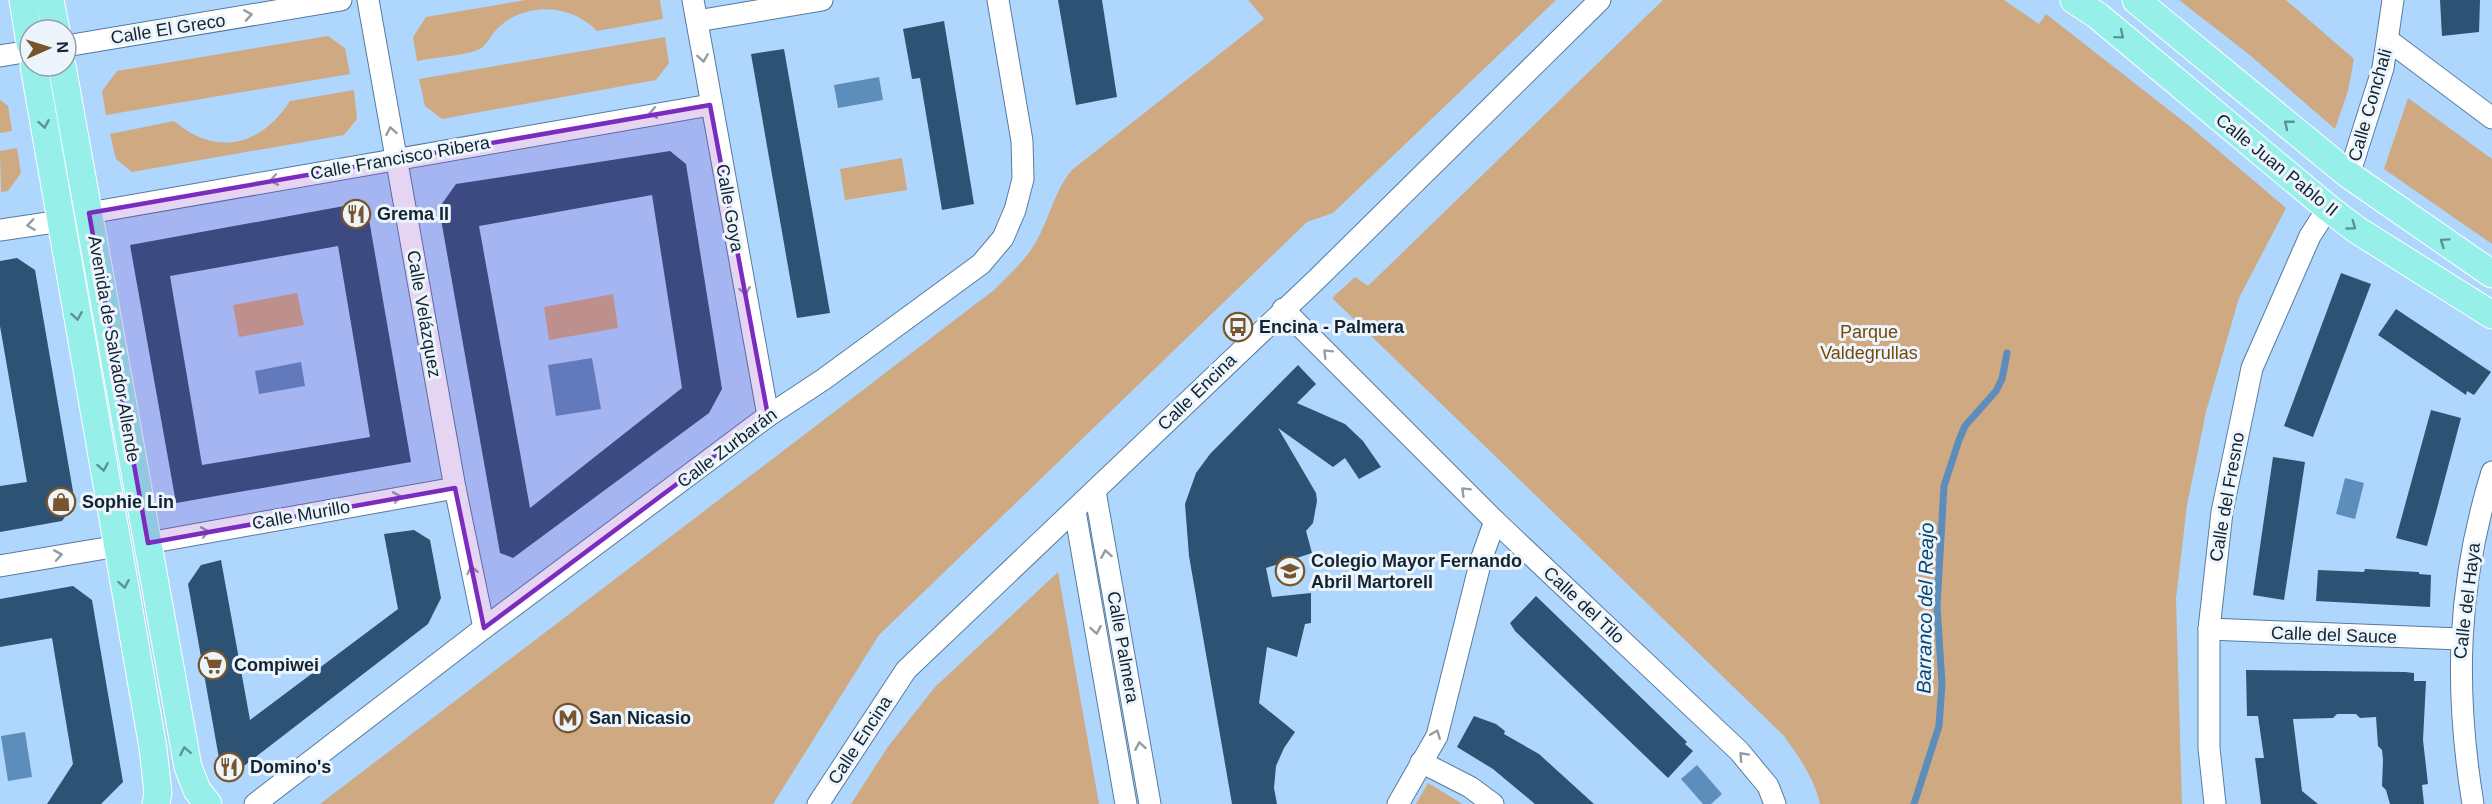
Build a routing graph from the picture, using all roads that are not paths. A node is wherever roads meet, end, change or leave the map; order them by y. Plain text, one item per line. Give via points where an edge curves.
1 (23, 0) edge
2 (50, 0) edge
3 (341, 0) edge
4 (368, 0) edge
5 (693, 0) edge
6 (822, 0) edge
7 (998, 0) edge
8 (1600, 0) edge
9 (2074, 0) edge
10 (2136, 0) edge
11 (2393, 0) edge
12 (26, 18) edge
13 (54, 18) edge
14 (696, 21) junction
15 (2388, 40) junction
16 (78, 44) edge
17 (18, 53) edge
18 (0, 56) edge
19 (36, 78) edge
20 (64, 78) edge
21 (710, 105) junction
22 (2492, 118) edge
23 (396, 159) junction
24 (2349, 175) junction
25 (2328, 208) junction
26 (89, 213) junction
27 (61, 221) junction
28 (0, 230) edge
29 (2492, 274) edge
30 (1283, 309) junction
31 (2492, 315) edge
32 (768, 416) junction
33 (2492, 472) edge
34 (455, 488) junction
35 (1095, 491) junction
36 (1075, 511) junction
37 (1495, 521) junction
38 (148, 543) junction
39 (118, 546) junction
40 (0, 566) edge
41 (484, 628) junction
42 (2209, 629) junction
43 (2460, 639) junction
44 (1421, 762) junction
45 (156, 804) edge
46 (208, 804) edge
47 (255, 804) edge
48 (818, 804) edge
49 (1126, 804) edge
50 (1150, 804) edge
51 (1398, 804) edge
52 (1493, 804) edge
53 (1775, 804) edge
54 (2215, 804) edge
55 (2473, 804) edge

1 - 12 main road
2 - 13 main road
16 -> 3 street, Calle El Greco
23 -> 4 street, Calle Velázquez
5 - 14 street, Calle Goya
6 - 14 street
7 - 32 street, Calle Zurbarán via 1022,141 1023,179 1003,238 981,264
8 - 30 street, Calle Encina
9 -> 25 main road, Calle Juan Pablo II
24 -> 10 main road
11 - 15 street, Calle Conchali
14 -> 21 street, Calle Goya
15 - 22 street
15 - 24 street, Calle Conchali
17 - 18 street
19 -> 27 main road, Avenida de Salvador Allende
20 - 26 main road, Avenida de Salvador Allende
21 -> 23 street, Calle Francisco Ribera
21 -> 32 street, Calle Goya
23 -> 26 street, Calle Francisco Ribera
23 - 34 street, Calle Velázquez
29 -> 24 main road
25 -> 31 main road, Calle Juan Pablo II
25 - 42 street, Calle del Fresno via 2310,236 2252,368 2222,512
26 - 38 main road, Avenida de Salvador Allende
27 -> 28 street
27 -> 39 main road, Avenida de Salvador Allende
30 - 35 street, Calle Encina
37 -> 30 street, Calle del Tilo
32 - 41 street, Calle Zurbarán
33 - 43 street, Calle del Haya via 2477,521
38 -> 34 street, Calle Murillo
41 -> 34 street, Calle Velázquez
35 - 36 street, Calle Encina
50 -> 35 street, Calle Palmera
36 - 48 street, Calle Encina via 906,670
36 -> 49 street, Calle Palmera
44 -> 37 street via 1437,736 1481,560
53 -> 37 street, Calle del Tilo via 1768,786 1739,751
46 -> 38 main road, Avenida de Salvador Allende via 197,790 188,767
40 -> 39 street
39 -> 45 main road, Avenida de Salvador Allende via 153,748
41 - 47 street, Calle Zurbarán
42 - 43 street, Calle del Sauce
42 - 54 street, Calle del Fresno via 2209,748
43 - 55 street, Calle del Haya via 2461,713
44 - 51 street
44 - 52 street via 1470,787

